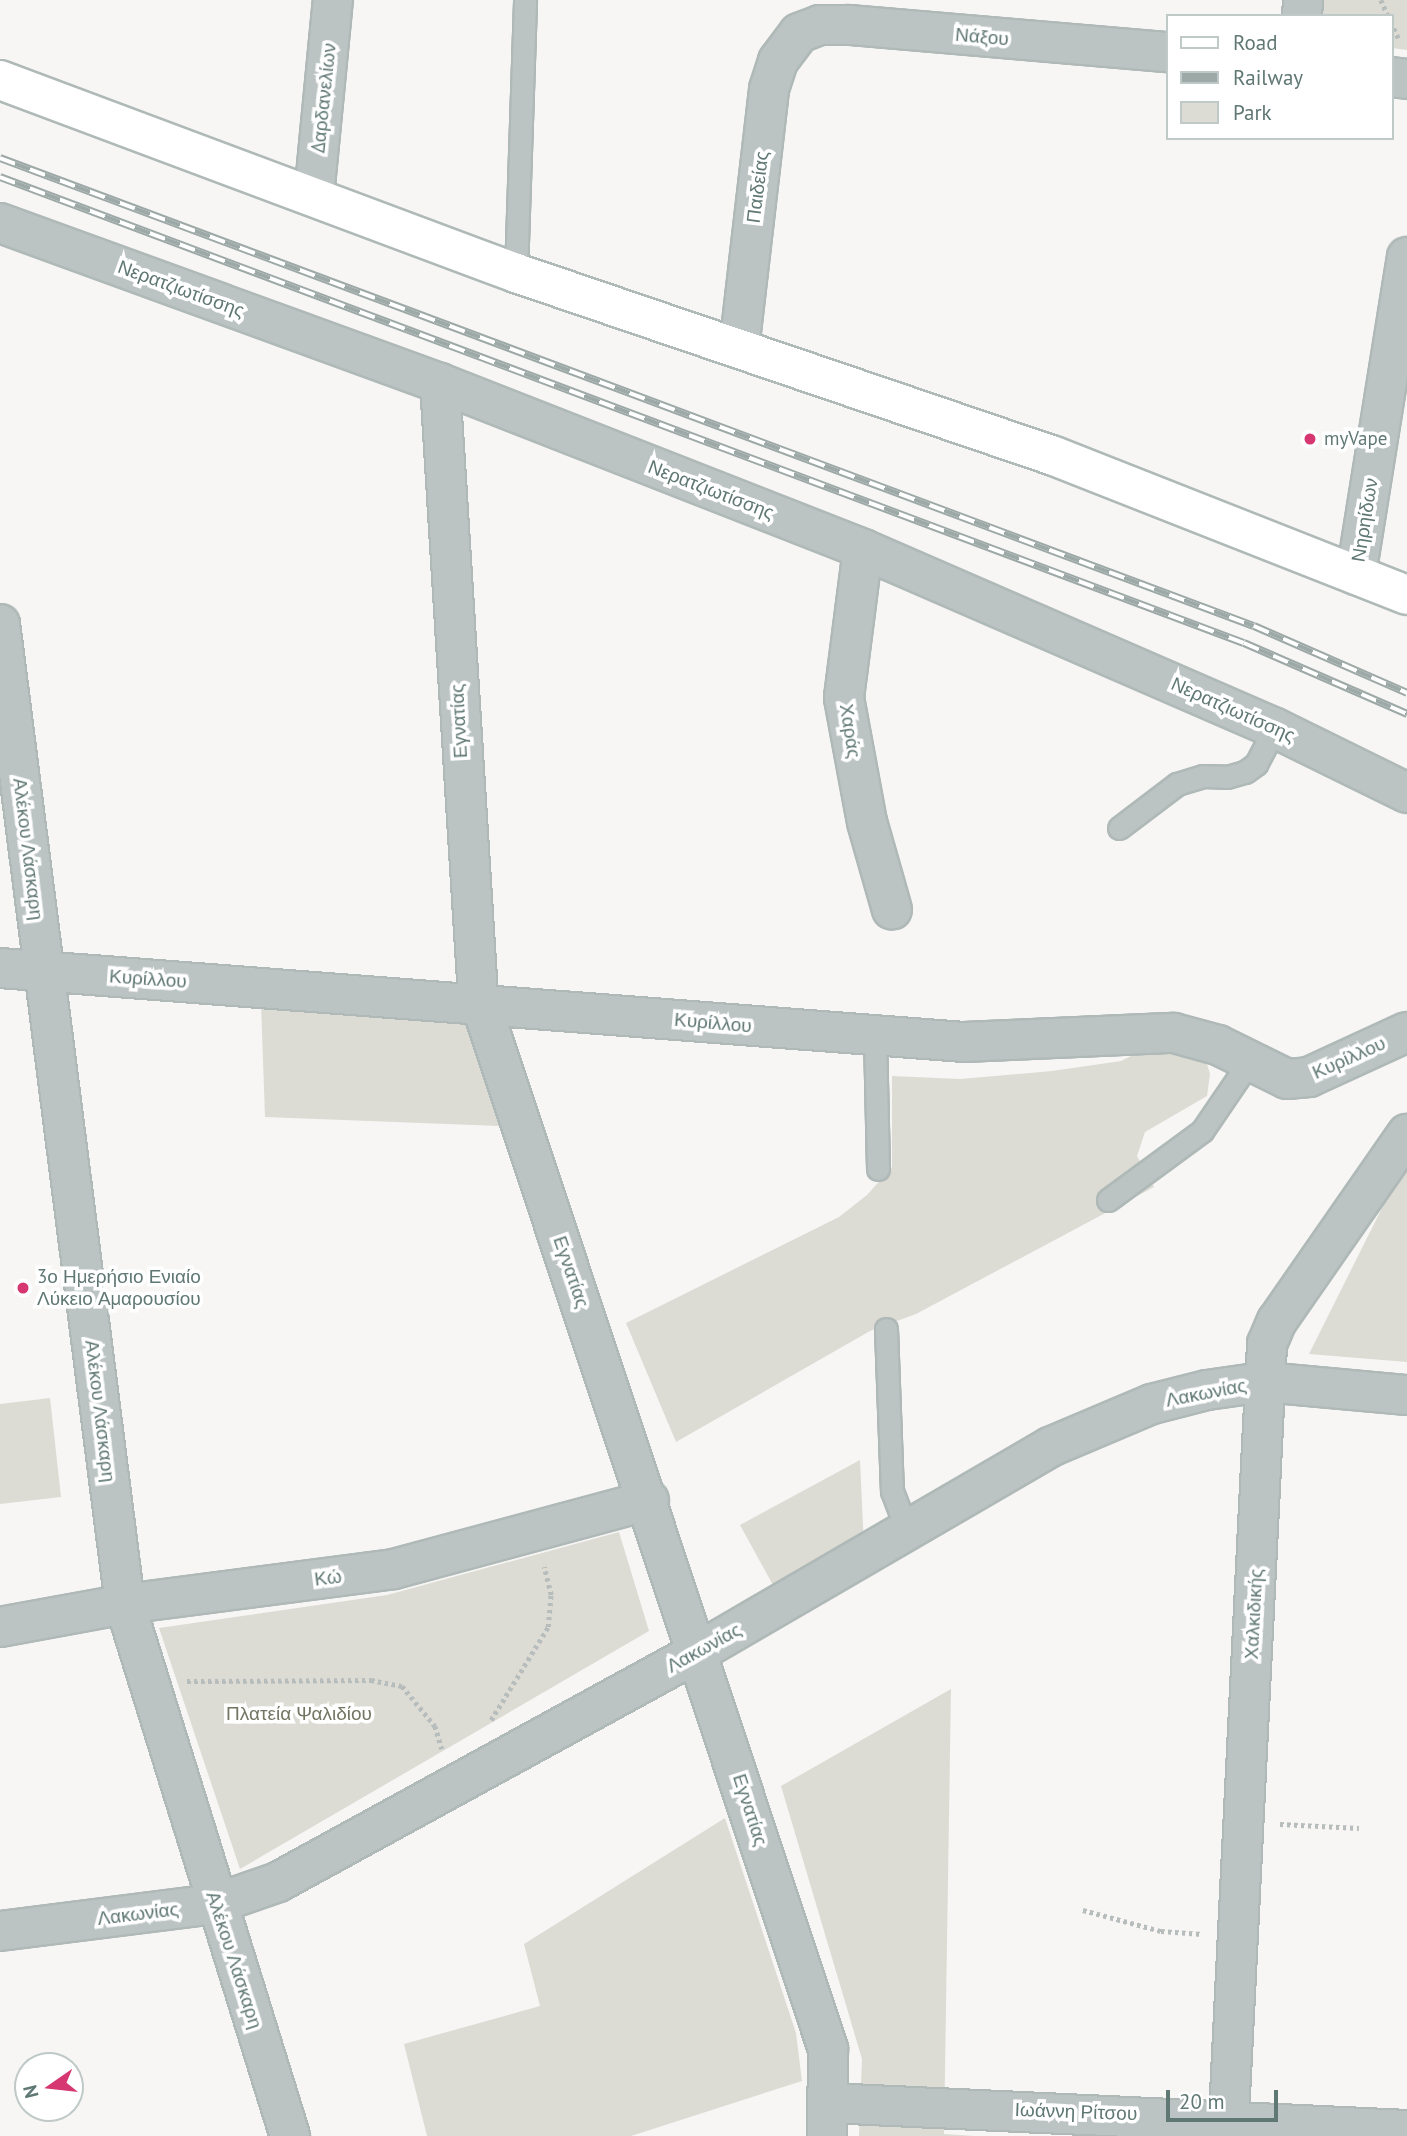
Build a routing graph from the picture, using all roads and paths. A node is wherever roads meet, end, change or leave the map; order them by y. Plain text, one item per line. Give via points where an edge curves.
1 (333, 0) edge
2 (525, 0) edge
3 (799, 33) joint
4 (1166, 52) edge
5 (0, 80) edge
6 (314, 196) junction
7 (0, 223) edge
8 (1407, 257) edge
9 (516, 273) junction
10 (739, 349) junction
11 (440, 383) junction
12 (863, 549) junction
13 (1356, 575) junction
14 (1407, 595) edge
15 (0, 624) edge
16 (1275, 728) junction
17 (1407, 793) edge
18 (1119, 828) dead end
19 (891, 910) dead end
20 (0, 968) edge
21 (44, 971) junction
22 (481, 1003) junction
23 (1407, 1032) edge
24 (875, 1037) junction
25 (1249, 1062) junction
26 (1407, 1134) edge
27 (878, 1169) dead end
28 (1108, 1200) dead end
29 (886, 1329) dead end
30 (1264, 1382) junction
31 (1407, 1395) edge
32 (649, 1500) junction
33 (533, 1530) junction
34 (908, 1533) junction
35 (125, 1604) junction
36 (0, 1627) edge
37 (698, 1652) junction
38 (151, 1680) junction
39 (488, 1725) dead end
40 (453, 1784) junction
41 (1244, 1822) junction
42 (1359, 1828) dead end
43 (215, 1904) junction
44 (1083, 1910) dead end
45 (0, 1931) edge
46 (1237, 1937) junction
47 (828, 2119) edge
48 (1228, 2127) edge
49 (1407, 2130) edge
50 (290, 2136) edge

1 - 6 street, Δαρδανελίων
2 - 9 lane
3 - 4 street, Νάξου via 820,25 850,25
3 - 10 street, Παιδείας via 778,61 769,89
5 - 6 street
6 - 9 street
7 - 11 street, Νερατζιωτίσσης
8 - 13 street, Νηρηίδων
9 - 10 street
10 - 13 street via 1054,456
11 - 12 street, Νερατζιωτίσσης
11 - 22 street, Εγνατίας via 474,974
12 - 16 street, Νερατζιωτίσσης
12 - 19 street, Χαράς via 844,698 867,822
13 - 14 street
15 - 21 street, Αλέκου Λάσκαρη
16 - 17 street, Νερατζιωτίσσης
16 - 18 lane via 1256,764 1245,772 1177,784
20 - 21 street, Κυρίλλου
21 - 22 street, Κυρίλλου
21 - 35 street, Αλέκου Λάσκαρη
22 - 24 street, Κυρίλλου
22 - 32 street, Εγνατίας
23 - 25 street, Κυρίλλου via 1309,1077 1287,1079
24 - 25 street, Κυρίλλου via 999,1042 1174,1033 1199,1038
24 - 27 lane
25 - 28 lane via 1202,1131
26 - 30 street, Χαλκιδικής via 1277,1321 1267,1343
29 - 34 lane via 892,1492
30 - 31 street, Λακωνίας
30 - 34 street, Λακωνίας via 1196,1392 1093,1426
30 - 41 street, Χαλκιδικής
32 - 33 street, Κώ
32 - 37 street, Εγνατίας
33 - 35 street, Κώ via 394,1569
33 - 39 path via 551,1595 548,1627
34 - 37 street, Λακωνίας
35 - 36 street, Κώ
35 - 38 street, Αλέκου Λάσκαρη
37 - 40 street, Λακωνίας
37 - 47 street, Εγνατίας via 828,2049
38 - 40 path via 281,1684 371,1680 402,1686 435,1726
38 - 43 street, Αλέκου Λάσκαρη
40 - 43 street, Λακωνίας via 278,1882
41 - 42 path
41 - 46 street, Χαλκιδικής
43 - 45 street, Λακωνίας
43 - 50 street, Αλέκου Λάσκαρη
44 - 46 path via 1161,1931
46 - 48 street, Χαλκιδικής
47 - 48 street, Ιωάννη Ρίτσου
48 - 49 street, Ιωάννη Ρίτσου

